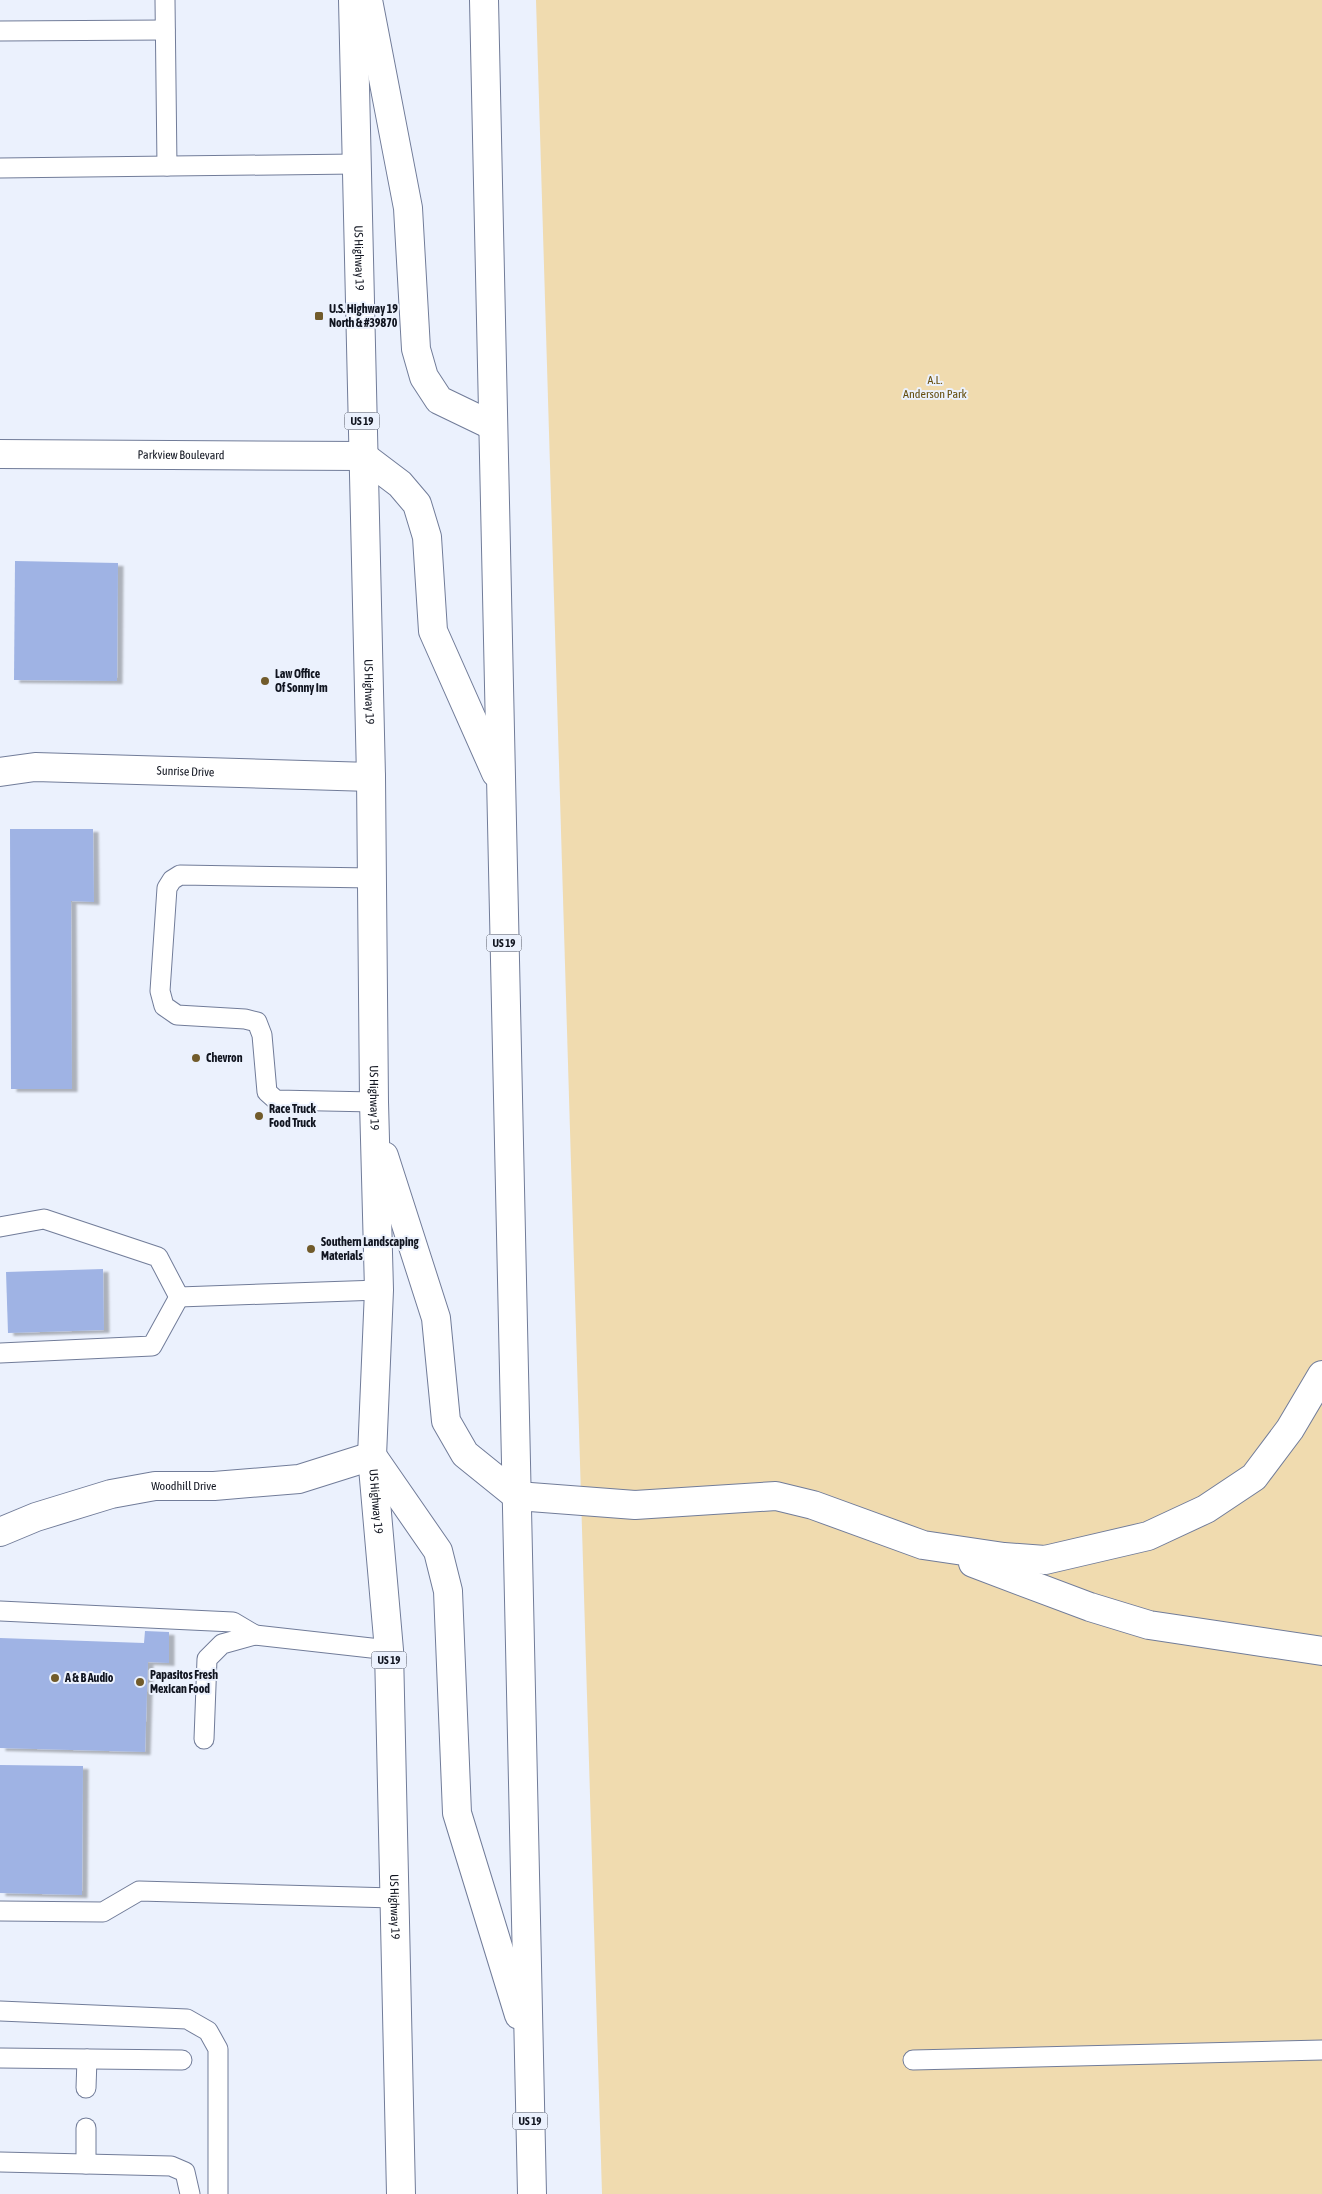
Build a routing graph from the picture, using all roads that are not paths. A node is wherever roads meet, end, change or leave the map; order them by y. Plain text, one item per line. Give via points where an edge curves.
1 (164, 0) edge
2 (353, 0) edge
3 (368, 0) edge
4 (484, 0) edge
5 (165, 30) junction
6 (0, 32) edge
7 (356, 164) junction
8 (167, 166) junction
9 (0, 168) edge
10 (493, 426) junction
11 (0, 454) edge
12 (362, 456) junction
13 (0, 772) edge
14 (371, 777) junction
15 (500, 784) junction
16 (373, 878) junction
17 (375, 1114) junction
18 (0, 1227) edge
19 (379, 1290) junction
20 (179, 1298) junction
21 (0, 1353) edge
22 (1322, 1376) edge
23 (372, 1456) junction
24 (517, 1496) junction
25 (0, 1532) edge
26 (923, 1545) junction
27 (0, 1610) edge
28 (255, 1635) junction
29 (389, 1650) junction
30 (1322, 1651) edge
31 (204, 1739) dead end
32 (394, 1898) junction
33 (0, 1911) edge
34 (0, 2011) edge
35 (529, 2048) junction
36 (1322, 2050) edge
37 (0, 2058) edge
38 (87, 2059) junction
39 (182, 2060) dead end
40 (913, 2060) dead end
41 (86, 2088) dead end
42 (86, 2128) dead end
43 (0, 2162) edge
44 (86, 2164) junction
45 (190, 2194) edge
46 (218, 2194) edge
47 (401, 2194) edge
48 (532, 2194) edge

1 - 5 lane
2 - 7 main road, US Highway 19 / US 19
3 - 10 main road via 408,208 416,349 424,377 439,400
4 - 10 main road, US 19
5 - 6 lane
5 - 8 lane
7 - 8 lane
7 - 12 main road, US Highway 19 / US 19
8 - 9 lane
10 - 15 main road, US 19
11 - 12 main road, Parkview Boulevard
12 - 14 main road, US Highway 19 / US 19
12 - 15 main road via 400,484 417,504 427,537 433,631
13 - 14 main road, Sunrise Drive via 35,767
14 - 16 main road, US Highway 19 / US 19
15 - 24 main road, US 19
16 - 17 main road, US Highway 19 / US 19
16 - 17 lane via 180,875 167,888 160,991 164,1006 177,1015 257,1022 262,1035 267,1092 276,1100
17 - 19 main road, US Highway 19 / US 19
17 - 24 main road via 436,1318 446,1421 465,1454
18 - 20 lane via 44,1219 158,1257
19 - 20 lane
19 - 23 main road, US Highway 19 / US 19
20 - 21 lane via 152,1346
22 - 26 main road via 1254,1477 1206,1509 1148,1536 1045,1560
23 - 25 main road, Woodhill Drive via 299,1479 214,1486 155,1486 111,1494
23 - 29 main road, US Highway 19 / US 19
23 - 35 main road via 438,1551 448,1591 457,1813
24 - 26 main road via 635,1504 776,1496 813,1504
24 - 35 main road, US 19
26 - 30 main road via 1090,1607 1149,1625
27 - 28 lane via 234,1622
28 - 29 lane
28 - 31 lane via 222,1644 207,1659
29 - 32 main road, US Highway 19 / US 19
32 - 33 lane via 139,1891 104,1912
32 - 47 main road, US Highway 19 / US 19
34 - 46 lane via 187,2019 208,2031 218,2049
35 - 48 main road, US 19
36 - 40 lane
37 - 38 lane
38 - 39 lane
38 - 41 lane
42 - 44 lane
43 - 44 lane
44 - 45 lane via 171,2166 185,2172

